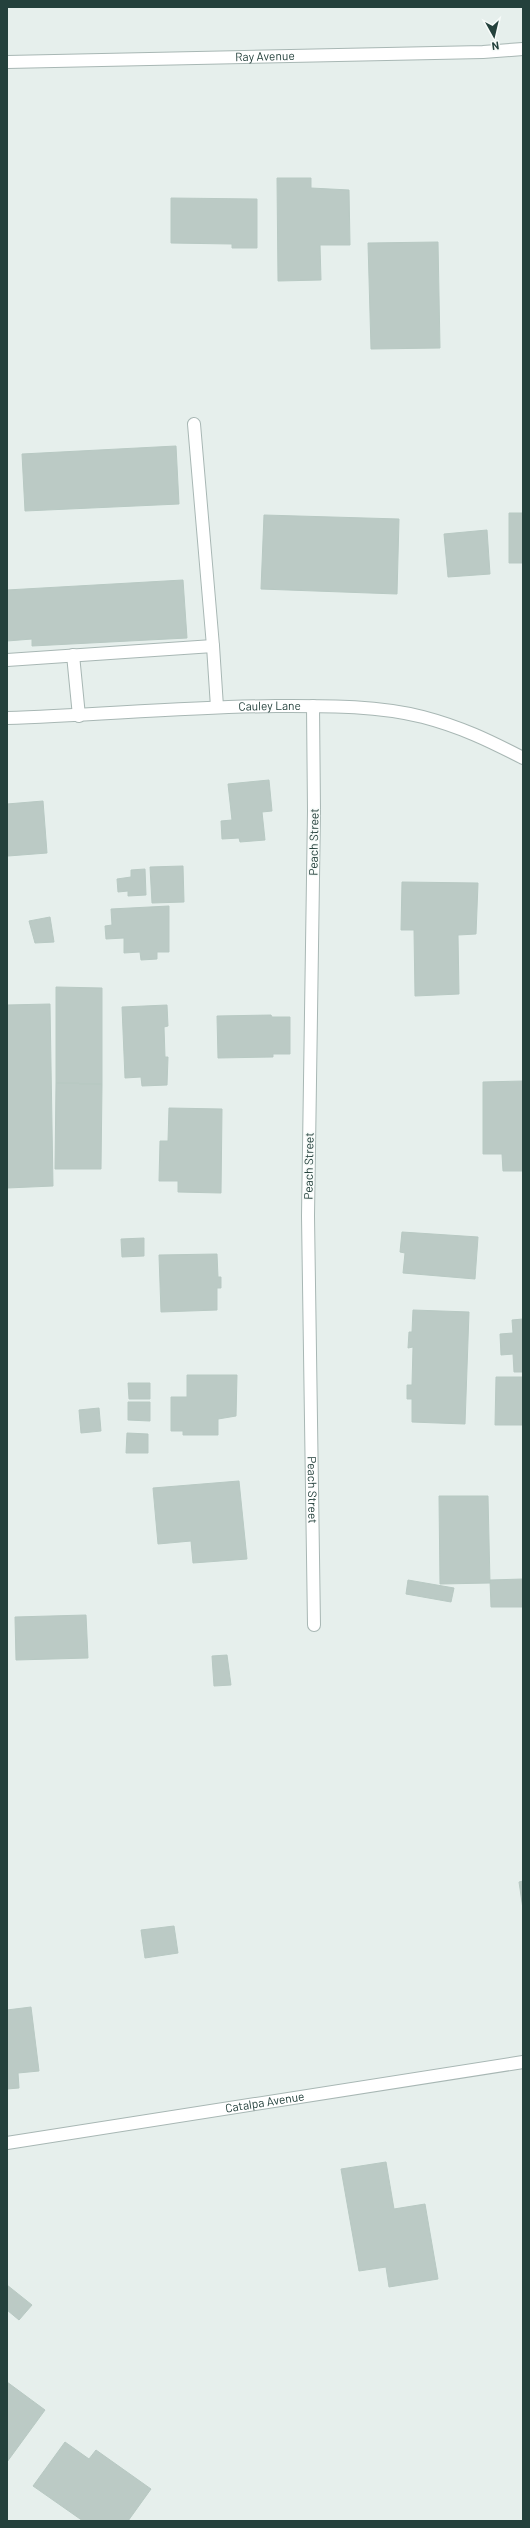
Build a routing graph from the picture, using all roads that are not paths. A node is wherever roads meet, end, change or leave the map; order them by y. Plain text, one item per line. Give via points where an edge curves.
1 (523, 49) edge
2 (7, 62) edge
3 (194, 424) dead end
4 (213, 646) junction
5 (73, 655) junction
6 (7, 660) edge
7 (312, 706) junction
8 (217, 707) junction
9 (78, 716) junction
10 (7, 718) edge
11 (523, 758) edge
12 (314, 1625) dead end
13 (523, 2062) edge
14 (7, 2142) edge

1 - 2 street, Ray Avenue
3 - 4 street
4 - 5 street
4 - 8 street
5 - 6 street
5 - 9 street
7 - 8 street, Cauley Lane
7 - 11 street, Cauley Lane via 372,708 422,717 470,731
7 - 12 street, Peach Street via 314,811 308,1224
8 - 9 street, Cauley Lane
9 - 10 street, Cauley Lane
13 - 14 street, Catalpa Avenue

